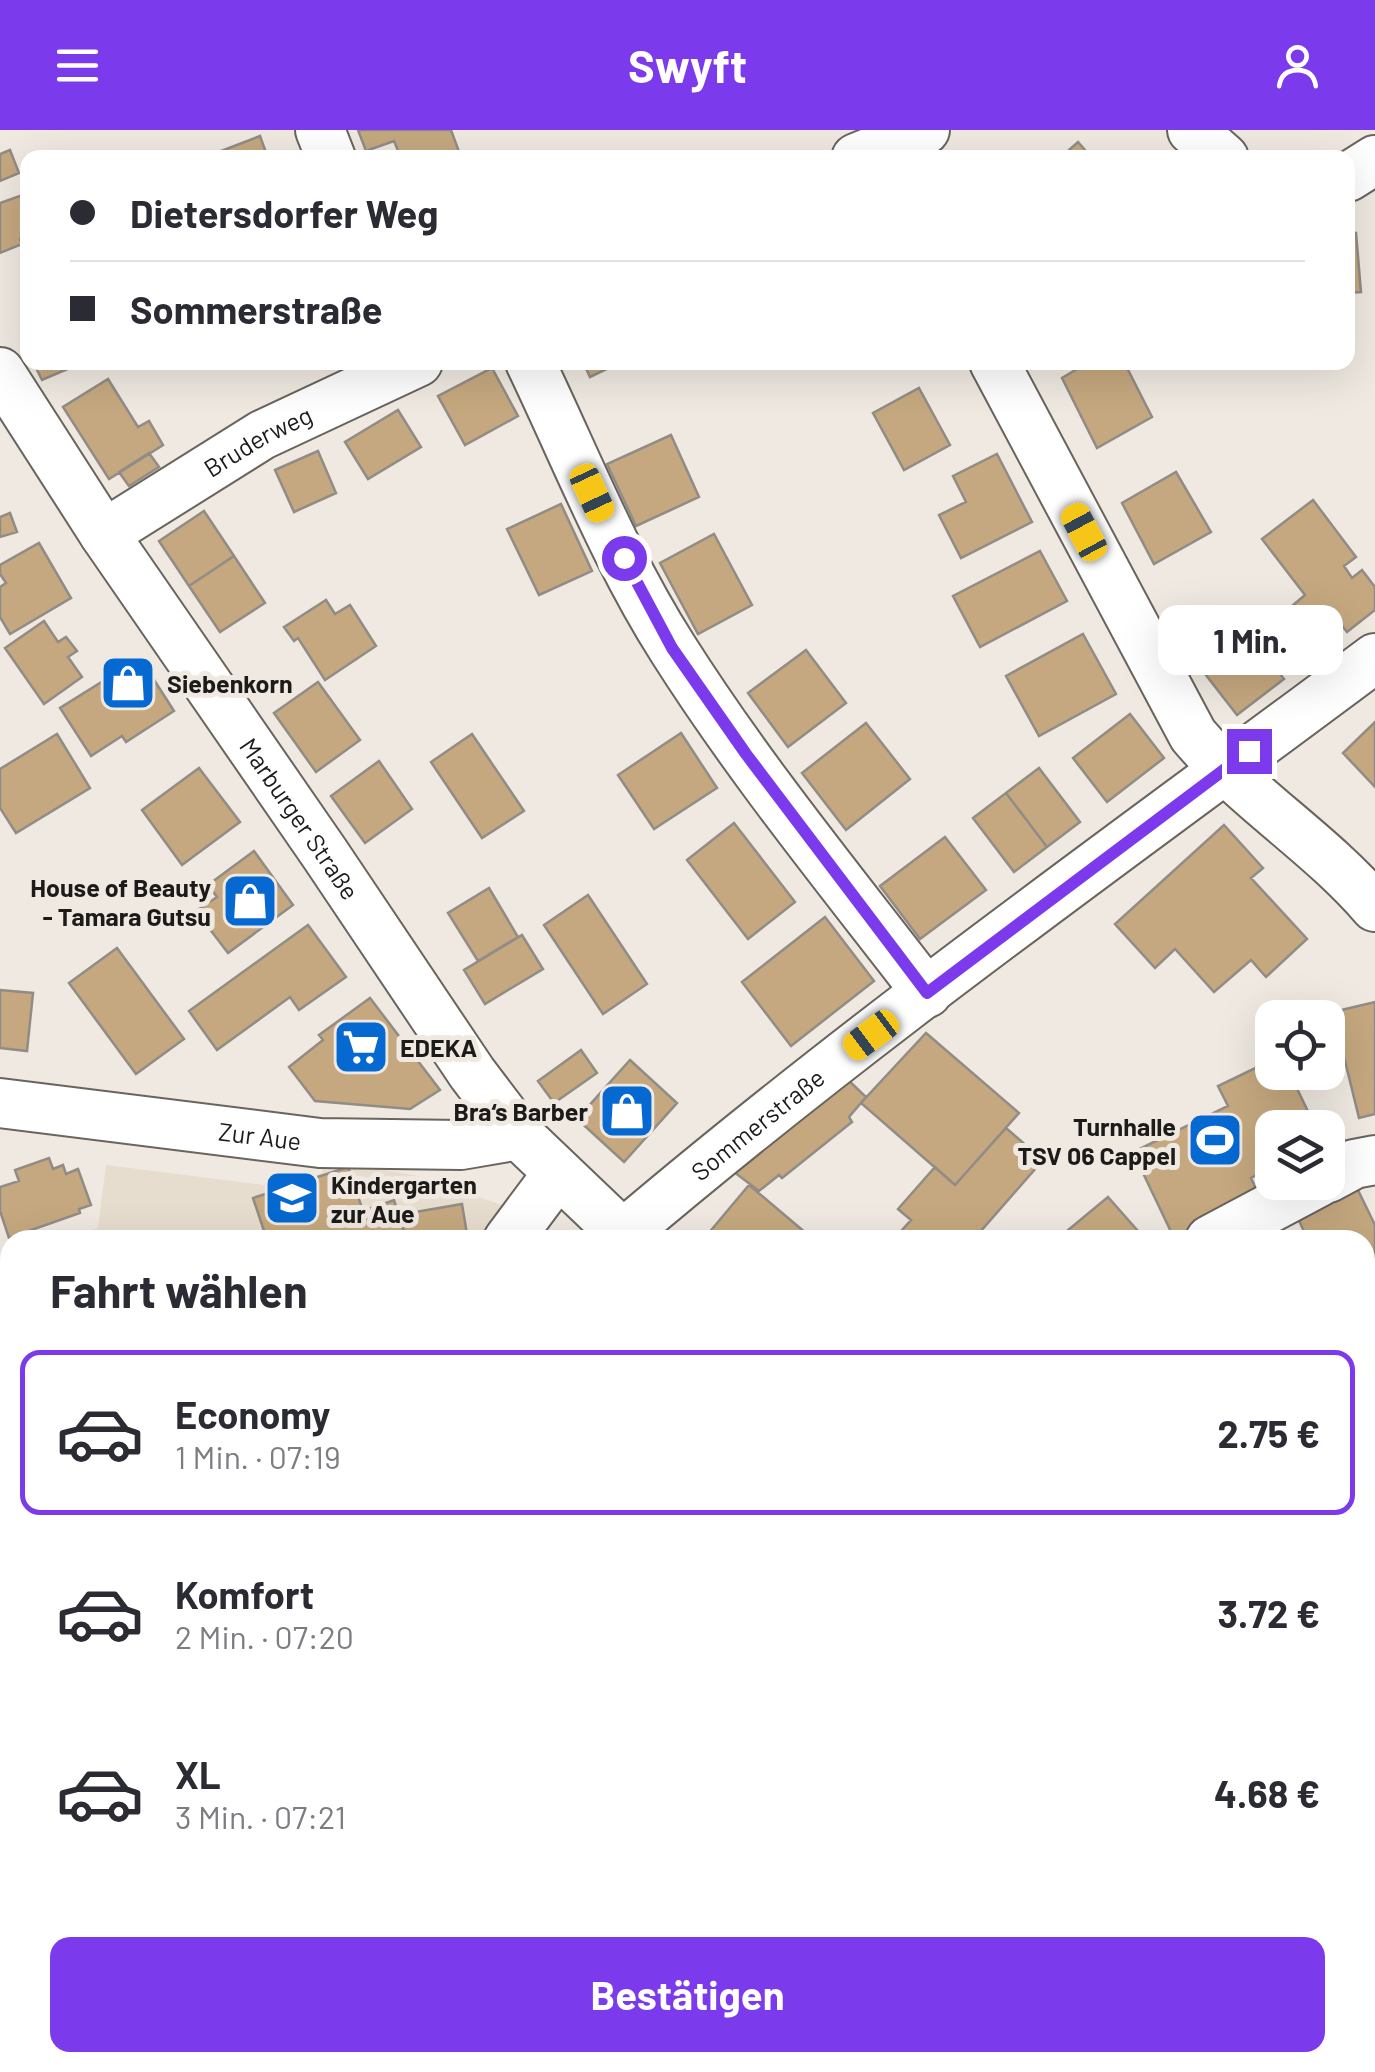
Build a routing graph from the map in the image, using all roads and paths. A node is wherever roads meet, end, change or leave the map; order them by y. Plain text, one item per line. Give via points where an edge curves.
1 (925, 130) edge
2 (1192, 130) edge
3 (873, 148) edge
4 (1215, 150) edge
5 (399, 370) edge
6 (534, 370) edge
7 (998, 370) edge
8 (0, 372) edge
9 (104, 534) junction
10 (1375, 658) edge
11 (1222, 769) junction
12 (1375, 908) edge
13 (927, 993) junction
14 (0, 1103) edge
15 (520, 1135) junction
16 (1375, 1160) edge
17 (1345, 1169) edge
18 (558, 1173) junction
19 (1285, 1200) edge
20 (515, 1230) edge
21 (618, 1230) edge
22 (634, 1230) edge
23 (1229, 1230) edge

1 - 3 street
2 - 4 street
5 - 9 street, Bruderweg via 262,435
6 - 13 street via 672,648 764,781
7 - 11 street via 1193,735
8 - 9 street, Marburger Straße
9 - 15 street, Marburger Straße
10 - 11 street, Sommerstraße
11 - 12 street via 1352,880
11 - 13 street, Sommerstraße
13 - 22 street, Sommerstraße
14 - 15 street, Zur Aue via 320,1143 461,1145
15 - 18 street, Marburger Straße
16 - 17 street
18 - 20 street
18 - 21 street, Marburger Straße
19 - 23 street

